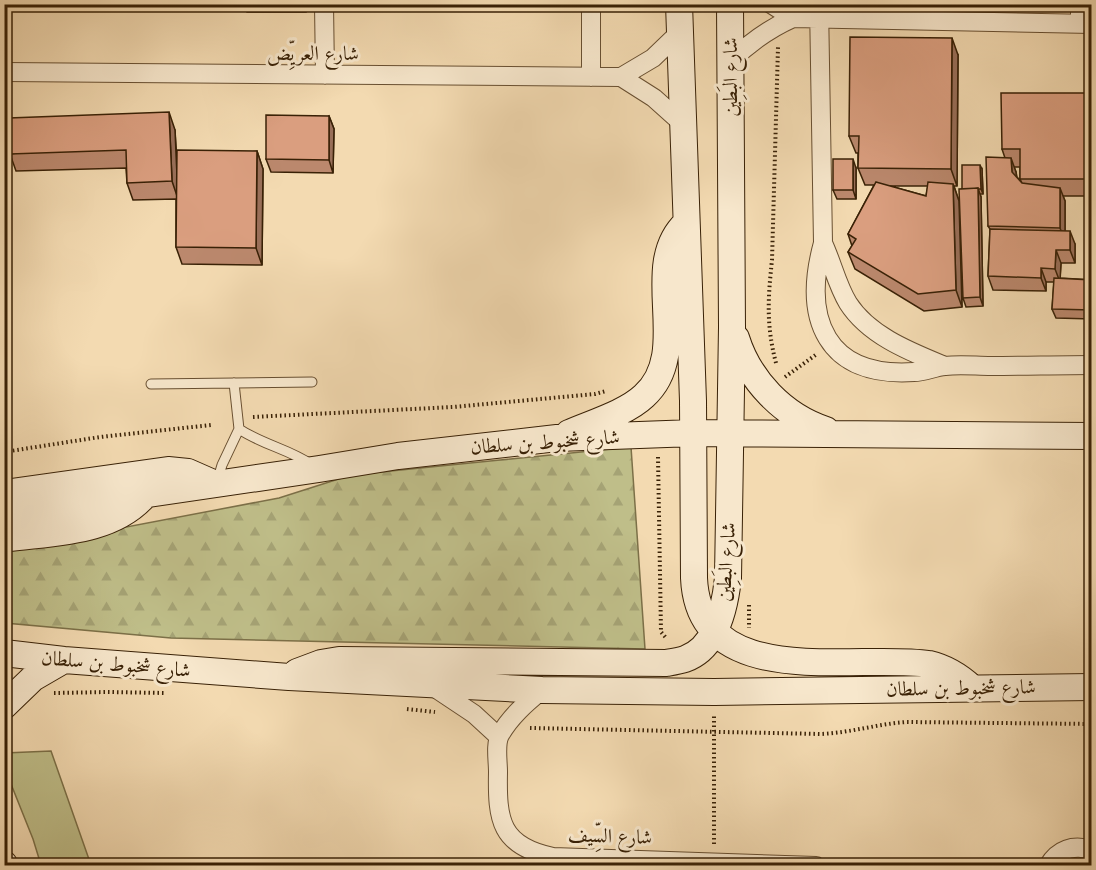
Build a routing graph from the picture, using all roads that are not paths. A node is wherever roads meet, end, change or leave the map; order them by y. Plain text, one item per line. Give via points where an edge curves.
1 (324, 4) edge
2 (591, 4) edge
3 (679, 4) edge
4 (730, 4) edge
5 (771, 4) edge
6 (1080, 4) edge
7 (819, 12) edge
8 (786, 21) junction
9 (1086, 23) edge
10 (679, 33) junction
11 (730, 62) junction
12 (4, 72) edge
13 (325, 75) junction
14 (591, 77) junction
15 (621, 77) junction
16 (683, 124) junction
17 (686, 223) junction
18 (822, 243) junction
19 (732, 327) junction
20 (1092, 365) edge
21 (945, 366) junction
22 (312, 382) dead end
23 (234, 383) junction
24 (151, 384) dead end
25 (239, 429) junction
26 (693, 433) junction
27 (730, 433) junction
28 (838, 434) junction
29 (1092, 436) edge
30 (557, 438) junction
31 (319, 469) junction
32 (216, 484) junction
33 (4, 493) edge
34 (145, 495) junction
35 (4, 516) edge
36 (4, 539) edge
37 (714, 631) junction
38 (4, 653) edge
39 (64, 660) junction
40 (289, 677) junction
41 (432, 686) junction
42 (1092, 687) edge
43 (972, 688) junction
44 (542, 690) junction
45 (4, 706) edge
46 (499, 737) junction
47 (1092, 850) edge
48 (1047, 863) edge
49 (793, 865) edge
50 (816, 866) edge

1 - 13 street
2 - 14 street
3 - 10 main road, شارع البَطِين
4 - 11 main road, شارع البَطِين
5 - 8 street
6 - 9 street
7 - 8 street
7 - 9 street
7 - 18 street
8 - 11 street via 752,41
10 - 15 street via 653,58
10 - 16 main road, شارع البَطِين
11 - 19 main road, شارع البَطِين
12 - 13 street, شارع العريِّض
13 - 14 street, شارع العريِّض
14 - 15 street, شارع العريِّض
15 - 16 street via 654,98
16 - 17 main road, شارع البَطِين
17 - 26 main road, شارع البَطِين
17 - 30 main road via 674,237 667,256 666,355 658,378 635,403
18 - 21 street via 848,303 864,322 884,337
18 - 21 street via 816,274 818,317 837,352 859,366 886,372
19 - 27 main road, شارع البَطِين
19 - 28 main road via 751,372 766,391 798,418
20 - 21 street
22 - 23 lane
23 - 24 lane
23 - 25 lane
25 - 31 lane
25 - 32 lane
26 - 27 main road, شارع شخبوط بن سلطان
26 - 30 main road, شارع شخبوط بن سلطان
26 - 37 main road, شارع البَطِين via 695,593 704,618
27 - 28 main road, شارع شخبوط بن سلطان
27 - 37 main road, شارع البَطِين via 728,578 724,605
28 - 29 main road, شارع شخبوط بن سلطان
30 - 31 main road, شارع شخبوط بن سلطان via 409,454
31 - 32 main road, شارع شخبوط بن سلطان
32 - 33 main road via 198,475 168,470
32 - 34 main road, شارع شخبوط بن سلطان
34 - 35 main road, شارع شخبوط بن سلطان
34 - 36 main road via 123,514 97,525
37 - 40 main road via 687,658 666,663 339,660 304,668
37 - 43 main road via 739,649 766,658 919,662 959,676
38 - 39 main road, شارع شخبوط بن سلطان
39 - 40 main road, شارع شخبوط بن سلطان
39 - 45 main road via 33,678
40 - 41 main road, شارع شخبوط بن سلطان
41 - 44 main road, شارع شخبوط بن سلطان
41 - 46 street via 461,704
42 - 43 main road, شارع شخبوط بن سلطان
43 - 44 main road, شارع شخبوط بن سلطان
44 - 46 street
46 - 49 street, شارع السِّيف via 497,804 503,824 515,842 533,853 554,857
47 - 48 street via 1071,847
49 - 50 street, شارع السِّيف

